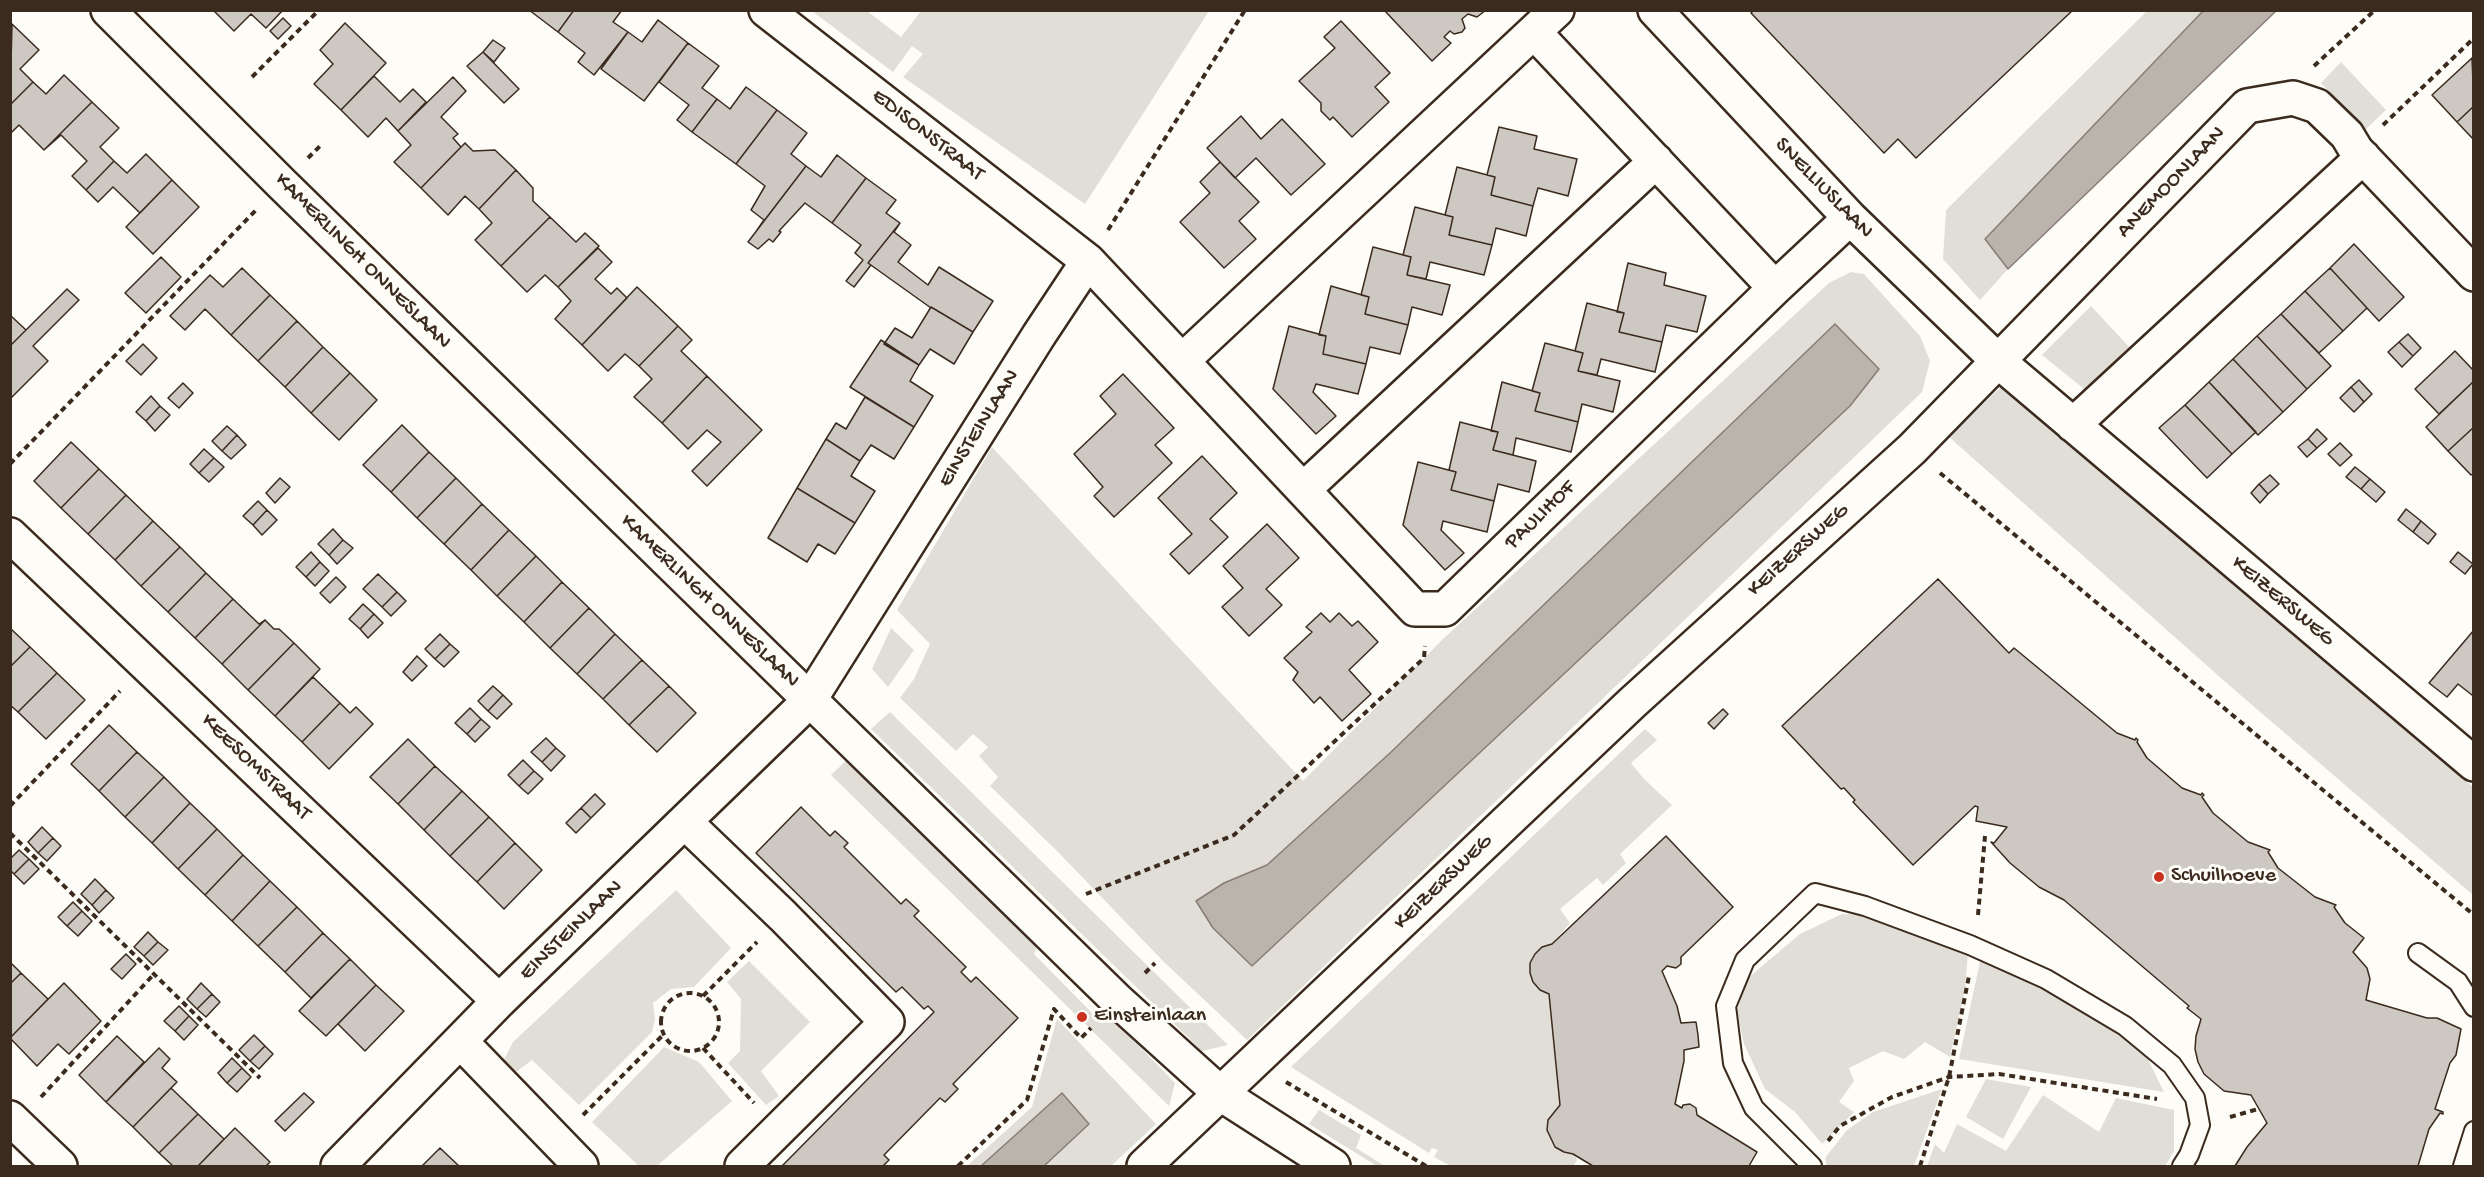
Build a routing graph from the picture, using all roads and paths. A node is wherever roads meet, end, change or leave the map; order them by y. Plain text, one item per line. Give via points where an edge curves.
1 (108, 10) edge
2 (319, 10) edge
3 (766, 10) edge
4 (1245, 10) edge
5 (1655, 10) edge
6 (2375, 10) edge
7 (1545, 21) edge
8 (2474, 38) edge
9 (252, 77) dead end
10 (2293, 98) junction
11 (321, 146) dead end
12 (2359, 154) junction
13 (1656, 160) junction
14 (282, 184) junction
15 (1850, 218) junction
16 (1088, 261) junction
17 (2474, 274) edge
18 (1775, 288) junction
19 (1183, 360) junction
20 (1998, 361) junction
21 (2073, 424) junction
22 (1912, 449) junction
23 (10, 464) edge
24 (1304, 489) junction
25 (10, 535) edge
26 (1430, 609) junction
27 (146, 664) junction
28 (809, 701) junction
29 (2474, 764) edge
30 (10, 806) edge
31 (685, 822) junction
32 (10, 833) edge
33 (1985, 836) dead end
34 (1086, 894) dead end
35 (2474, 915) edge
36 (783, 916) junction
37 (1975, 947) junction
38 (2418, 953) dead end
39 (1155, 963) dead end
40 (154, 974) junction
41 (703, 996) junction
42 (499, 1001) junction
43 (1118, 1001) junction
44 (2474, 1006) edge
45 (663, 1035) junction
46 (460, 1041) junction
47 (703, 1048) junction
48 (1255, 1063) junction
49 (1949, 1077) junction
50 (260, 1078) dead end
51 (1221, 1094) junction
52 (2258, 1109) dead end
53 (13, 1121) edge
54 (2200, 1125) junction
55 (779, 1130) junction
56 (2474, 1131) edge
57 (556, 1141) junction
58 (1811, 1165) edge
59 (60, 1167) edge
60 (339, 1167) edge
61 (581, 1167) edge
62 (742, 1167) edge
63 (958, 1167) edge
64 (1144, 1167) edge
65 (1333, 1167) edge
66 (1426, 1167) edge
67 (1920, 1167) edge
68 (2182, 1167) edge
69 (2463, 1167) edge

1 - 14 street, KAMERLINGH ONNESLAAN
2 - 9 path
3 - 16 street, EDISONSTRAAT
4 - 16 path
5 - 15 street, SNELLIUSLAAN
6 - 10 path via 2300,78
7 - 13 street
7 - 19 street
8 - 12 path
10 - 12 street via 2317,106 2347,135
10 - 20 street, ANEMOONLAAN via 2247,106
11 - 14 path
12 - 17 street
12 - 21 street
13 - 18 street
13 - 24 street
14 - 23 path
14 - 28 street, KAMERLINGH ONNESLAAN
15 - 18 street, PAULIHOF
15 - 20 street, SNELLIUSLAAN
16 - 19 street
16 - 28 street, EINSTEINLAAN
18 - 26 street, PAULIHOF via 1445,609
19 - 24 street
20 - 21 street, KEIZERSWEG
20 - 22 street, KEIZERSWEG
21 - 29 street, KEIZERSWEG
22 - 35 path
22 - 48 street, KEIZERSWEG via 1632,703
24 - 26 street via 1415,609
25 - 27 street, KEESOMSTRAAT
26 - 34 path via 1424,658 1234,835
27 - 30 path
27 - 42 street, KEESOMSTRAAT
28 - 31 street, EINSTEINLAAN
28 - 43 street, KAMERLINGH ONNESLAAN
31 - 36 street
31 - 42 street, EINSTEINLAAN
32 - 40 path
33 - 37 path
36 - 41 path
36 - 55 street via 886,1022
37 - 49 path
37 - 54 lane via 2046,979 2125,1026 2172,1065 2194,1098
37 - 58 lane via 1866,906 1815,892 1744,960 1726,1006 1733,1063 1754,1108
38 - 44 lane via 2458,982
39 - 43 path
40 - 50 path
40 - 53 path
41 - 45 path via 684,993 669,1000 661,1015
41 - 47 path via 713,1004 718,1025 712,1041
42 - 46 street, EINSTEINLAAN
43 - 51 street, KAMERLINGH ONNESLAAN
43 - 63 path via 1081,1038 1054,1009 1027,1100
45 - 47 path via 675,1047
45 - 57 path
46 - 57 street
46 - 60 street, EINSTEINLAAN
47 - 55 path
48 - 51 street, KEIZERSWEG
48 - 66 path
49 - 54 path via 1999,1074 2168,1101
49 - 58 path via 1892,1097 1840,1126
49 - 67 path
51 - 64 street, KEIZERSWEG
51 - 65 street, KAMERLINGH ONNESLAAN
52 - 54 path
53 - 59 street
54 - 68 lane
55 - 62 street
56 - 69 lane
57 - 61 street

